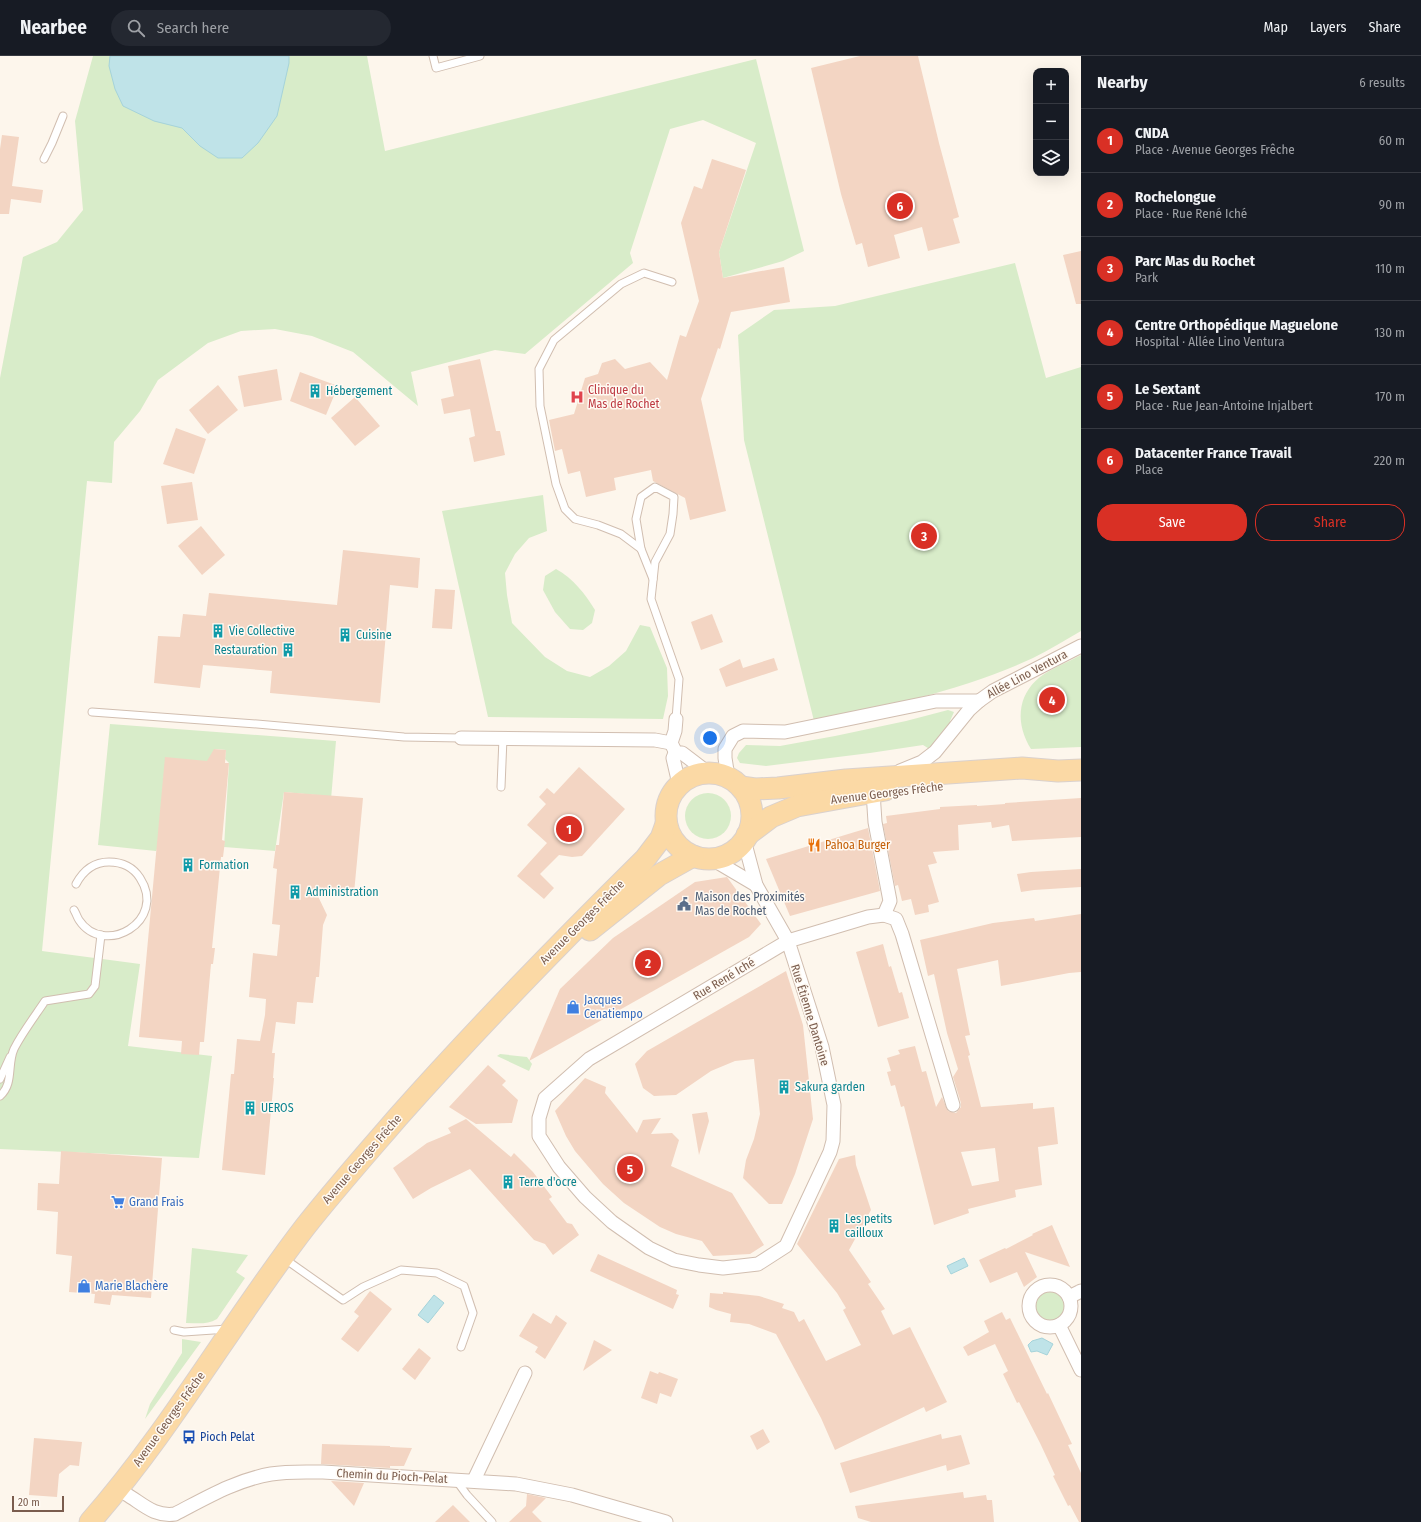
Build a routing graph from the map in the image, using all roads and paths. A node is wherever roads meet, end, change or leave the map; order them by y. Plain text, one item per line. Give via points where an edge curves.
1 (433, 56) edge
2 (480, 56) edge
3 (63, 116) dead end
4 (44, 159) dead end
5 (672, 282) dead end
6 (641, 550) junction
7 (653, 579) junction
8 (1081, 646) edge
9 (979, 700) junction
10 (92, 712) dead end
11 (676, 719) joint
12 (461, 738) joint
13 (504, 738) junction
14 (673, 748) junction
15 (1081, 770) edge
16 (707, 772) junction
17 (735, 782) junction
18 (679, 784) junction
19 (878, 785) junction
20 (501, 787) dead end
21 (666, 824) junction
22 (746, 838) junction
23 (703, 858) junction
24 (76, 884) dead end
25 (756, 884) junction
26 (74, 910) dead end
27 (884, 915) junction
28 (101, 935) junction
29 (788, 940) junction
30 (14, 1050) junction
31 (0, 1079) edge
32 (0, 1096) edge
33 (953, 1105) dead end
34 (786, 1246) joint
35 (292, 1264) junction
36 (1075, 1294) edge
37 (1059, 1325) junction
38 (232, 1329) junction
39 (174, 1330) dead end
40 (461, 1347) dead end
41 (1081, 1370) edge
42 (525, 1373) dead end
43 (456, 1480) junction
44 (474, 1480) junction
45 (126, 1494) junction
46 (90, 1522) edge
47 (102, 1522) edge
48 (492, 1522) edge
49 (666, 1522) edge

1 - 2 lane via 436,68
3 - 4 lane
5 - 6 lane via 644,274 621,284 554,340 539,369 540,406 556,484 565,509 575,519 621,534
6 - 7 lane
6 - 7 lane via 636,519 641,497 655,487 674,497 670,534 655,562
7 - 11 lane via 652,599 679,679
8 - 9 street, Allée Lino Ventura
9 - 17 street via 936,701 785,732 743,731 734,736 725,749 725,758
9 - 19 street, Allée Lino Ventura via 935,752
10 - 12 lane via 404,737
11 - 14 street
12 - 13 street
13 - 14 street via 655,740
13 - 20 lane
14 - 16 street
14 - 18 street
15 - 19 main road, Avenue Georges Frêche via 1058,771 1020,780 969,784 914,787
16 - 17 main road via 718,773
16 - 18 main road
17 - 19 main road, Avenue Georges Frêche via 755,789 811,784
17 - 22 main road via 748,798 752,810
18 - 21 main road via 668,802
19 - 22 main road, Avenue Georges Frêche via 797,806 772,817
19 - 27 street via 874,822 890,901
21 - 23 main road via 676,844 684,851
21 - 38 main road, Avenue Georges Frêche via 661,838 645,859 507,998 353,1169 304,1229
22 - 23 main road via 736,850 724,856
22 - 25 street, Rue Étienne Dantoine
23 - 25 street
23 - 35 main road, Avenue Georges Frêche via 659,875 569,951 444,1083 335,1208
24 - 28 lane via 82,874 92,866 104,862 117,862 128,866 144,884 147,895 142,918 124,933 113,936
25 - 29 street, Rue Étienne Dantoine
26 - 28 lane via 80,922
27 - 29 street, Rue René Iché via 868,917
27 - 33 street via 896,919 902,934
28 - 30 lane via 95,986 89,994 44,1001
29 - 34 street, Rue Étienne Dantoine via 822,1048 834,1105 833,1141 827,1160
29 - 34 street, Rue René Iché via 588,1059 546,1098 539,1118 539,1136 559,1167 594,1206 649,1248 674,1260 723,1268 758,1264
30 - 31 lane
30 - 32 lane via 9,1081
35 - 40 lane via 343,1300 363,1287 401,1270 437,1273 464,1286 473,1313
35 - 45 main road, Avenue Georges Frêche via 170,1439
36 - 37 street via 1069,1316
36 - 37 street via 1059,1286 1045,1284 1038,1287 1029,1298 1029,1312 1038,1324 1045,1327
37 - 41 street
38 - 39 lane via 184,1332
38 - 46 main road, Avenue Georges Frêche via 162,1432
42 - 44 street
43 - 44 street, Chemin du Pioch-Pelat
43 - 45 street, Chemin du Pioch-Pelat via 323,1472 272,1473 236,1483 175,1514 166,1515 158,1514
43 - 48 lane
44 - 49 street, Chemin du Pioch-Pelat via 556,1491
45 - 47 main road, Avenue Georges Frêche

